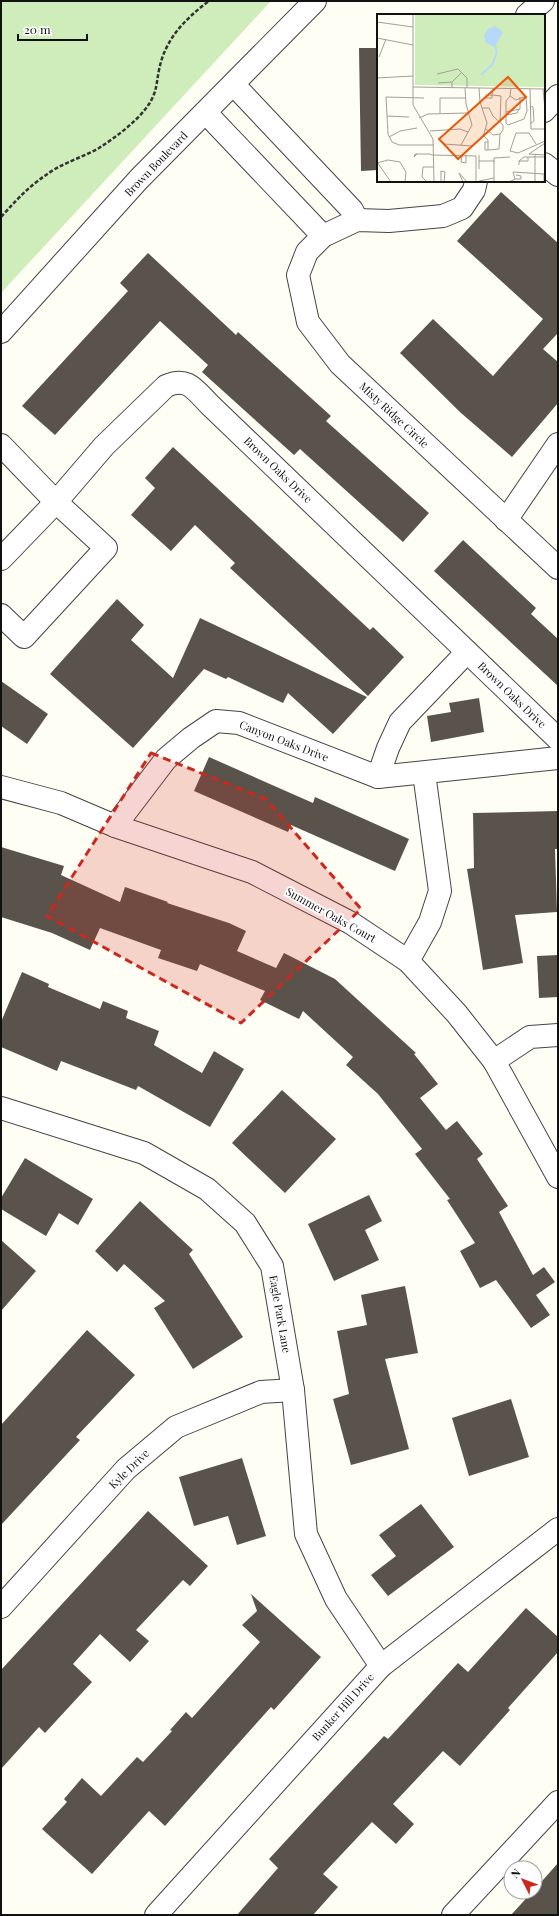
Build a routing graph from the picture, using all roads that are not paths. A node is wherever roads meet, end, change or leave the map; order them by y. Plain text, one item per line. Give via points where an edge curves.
1 (316, 1) edge
2 (543, 1) edge
3 (528, 14) edge
4 (234, 85) junction
5 (558, 96) edge
6 (545, 110) edge
7 (206, 113) junction
8 (545, 165) edge
9 (558, 175) edge
10 (477, 184) edge
11 (356, 220) junction
12 (323, 236) junction
13 (1, 332) edge
14 (558, 444) edge
15 (1, 445) edge
16 (56, 502) junction
17 (506, 520) junction
18 (1, 559) edge
19 (558, 568) edge
20 (1, 615) edge
21 (467, 652) junction
22 (558, 739) edge
23 (558, 758) edge
24 (424, 773) junction
25 (378, 777) junction
26 (1, 787) edge
27 (114, 826) junction
28 (408, 961) junction
29 (558, 1035) edge
30 (494, 1062) junction
31 (1, 1108) edge
32 (558, 1177) edge
33 (293, 1390) junction
34 (558, 1529) edge
35 (1, 1607) edge
36 (381, 1666) junction
37 (558, 1802) edge
38 (156, 1915) edge
39 (453, 1915) edge

1 - 4 street, Brown Boulevard
2 - 3 street
4 - 7 street, Brown Boulevard
4 - 11 street via 352,210
5 - 6 street
7 - 12 street
7 - 13 street, Brown Boulevard via 140,179
8 - 9 street
10 - 11 street, Misty Ridge Circle via 462,208 443,216 389,221
11 - 12 street, Misty Ridge Circle
12 - 17 street, Misty Ridge Circle via 307,252 298,275 308,322 340,364
14 - 17 street
15 - 16 street
16 - 18 street, Brown Oaks Drive
16 - 20 street via 106,548 24,637
16 - 21 street, Brown Oaks Drive via 104,446 166,386 177,381 191,385
17 - 19 street, Misty Ridge Circle
21 - 22 street, Brown Oaks Drive
21 - 25 street via 400,722
23 - 24 street, Canyon Oaks Drive
24 - 25 street, Canyon Oaks Drive
24 - 28 street via 440,891 430,922
25 - 27 street, Canyon Oaks Drive via 239,723 216,721 166,759
26 - 27 street, Summer Oaks Court via 61,803
27 - 28 street, Summer Oaks Court via 252,872 351,924
28 - 30 street, Summer Oaks Court via 457,1014
29 - 30 street via 530,1037
30 - 32 street, Summer Oaks Court
31 - 33 street, Eagle Park Lane via 144,1153 207,1189 245,1223 272,1266
33 - 35 street, Kyle Drive via 261,1392 176,1427 126,1469
33 - 36 street, Eagle Park Lane via 306,1534 336,1599
34 - 36 street, Bunker Hill Drive
36 - 38 street, Bunker Hill Drive
37 - 39 street

